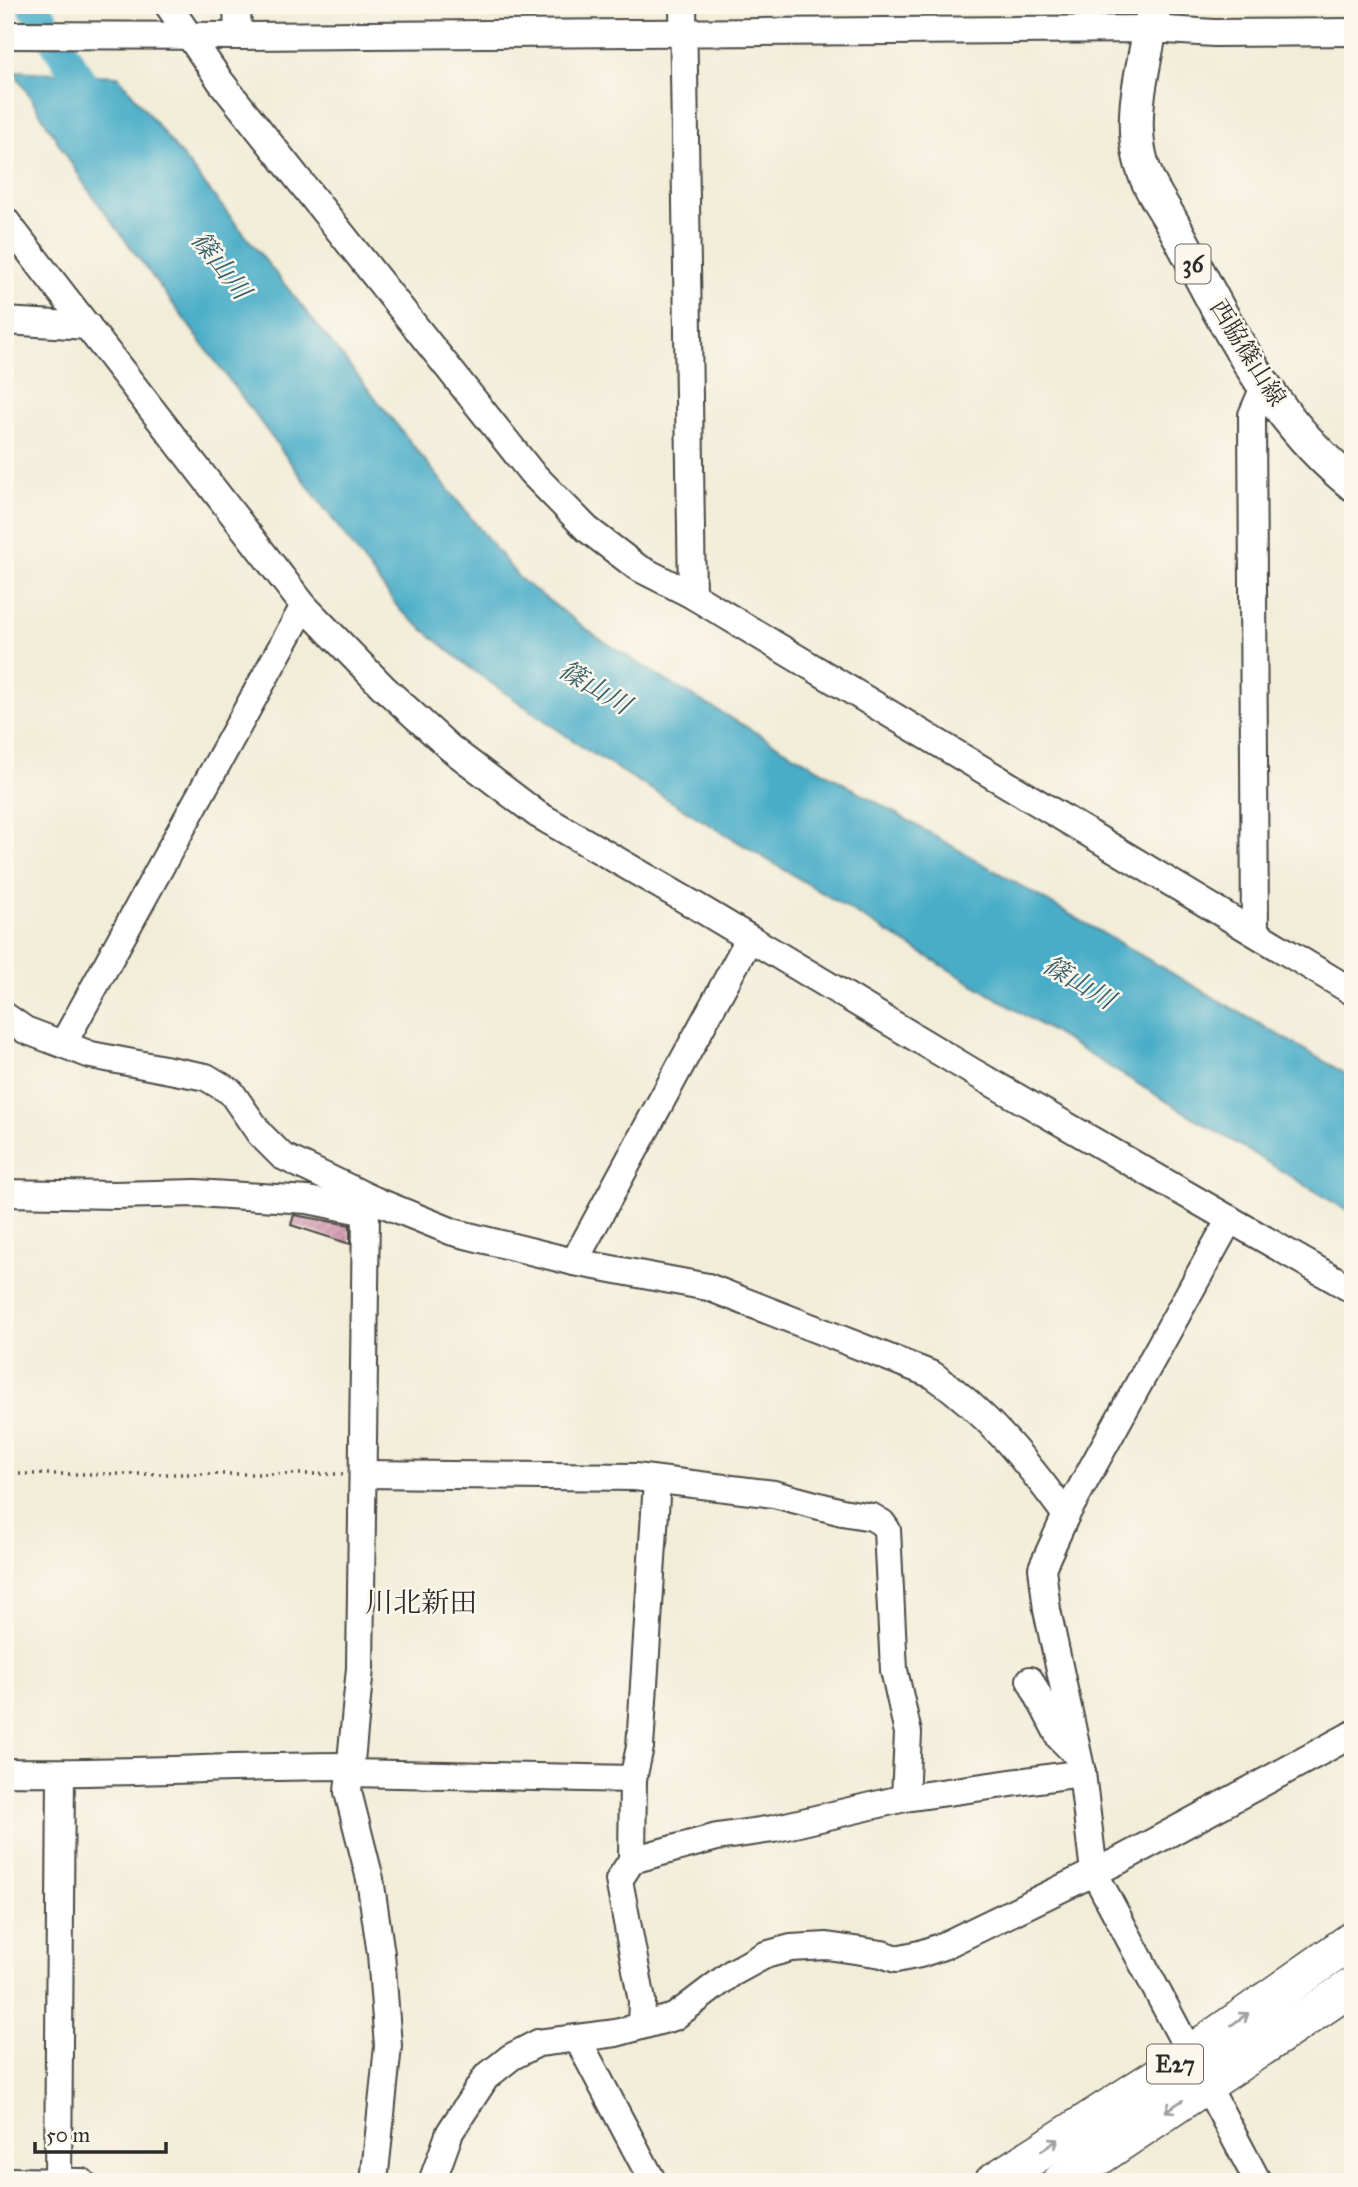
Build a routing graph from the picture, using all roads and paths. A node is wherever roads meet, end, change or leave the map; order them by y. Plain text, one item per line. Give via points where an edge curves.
1 (168, 5) edge
2 (237, 5) edge
3 (684, 5) edge
4 (1153, 17) edge
5 (1353, 32) edge
6 (684, 33) junction
7 (5, 35) edge
8 (183, 36) junction
9 (238, 36) junction
10 (5, 220) edge
11 (5, 321) edge
12 (88, 326) junction
13 (1265, 385) junction
14 (1353, 484) edge
15 (692, 596) junction
16 (304, 606) junction
17 (1255, 932) junction
18 (749, 939) junction
19 (1353, 992) edge
20 (5, 1016) edge
21 (63, 1044) junction
22 (5, 1193) edge
23 (370, 1206) junction
24 (1230, 1219) junction
25 (574, 1262) junction
26 (1353, 1290) edge
27 (5, 1474) edge
28 (364, 1474) junction
29 (657, 1481) junction
30 (1066, 1515) junction
31 (1030, 1680) dead end
32 (1353, 1734) edge
33 (1080, 1764) junction
34 (349, 1769) junction
35 (5, 1772) edge
36 (61, 1773) junction
37 (633, 1779) junction
38 (905, 1798) junction
39 (632, 1860) junction
40 (1094, 1872) junction
41 (1353, 1940) edge
42 (1353, 1986) edge
43 (641, 2025) junction
44 (577, 2038) junction
45 (1182, 2040) dead end
46 (1213, 2097) dead end
47 (5, 2181) edge
48 (58, 2181) edge
49 (82, 2182) edge
50 (374, 2182) edge
51 (432, 2182) edge
52 (653, 2182) edge
53 (993, 2182) edge
54 (1061, 2182) edge
55 (1258, 2182) edge

1 - 8 street
2 - 9 street
3 - 6 street
4 - 5 street via 1214,33
4 - 6 street
4 - 13 main road, 西脇篠山線 / 36 via 1135,120 1139,157 1152,194
6 - 9 street
6 - 15 street
7 - 8 street
8 - 9 street
8 - 15 street via 531,472 587,529 637,567
10 - 12 street
11 - 12 street
12 - 16 street
13 - 14 main road, 西脇篠山線 / 36 via 1331,467
13 - 17 street via 1252,415
15 - 17 street
16 - 18 street via 450,748 537,814
16 - 21 street
17 - 19 street
18 - 24 street
18 - 25 street
20 - 21 street via 25,1030
21 - 23 street via 91,1055 206,1077 231,1092 282,1156
22 - 23 street via 196,1193
23 - 25 street
23 - 28 street
24 - 26 street
24 - 30 street
25 - 30 street via 708,1287 933,1375 990,1421
27 - 28 path
28 - 29 street
28 - 34 street via 360,1668
29 - 37 street via 640,1747
29 - 38 street via 774,1494 882,1522 887,1530 894,1670 908,1732
30 - 33 street via 1042,1568
31 - 33 street via 1060,1738
32 - 40 street
33 - 38 street
33 - 40 street
34 - 36 street via 251,1766
34 - 37 street
34 - 50 street via 348,1792 370,1879 381,1954 388,2046
35 - 36 street
36 - 48 street
37 - 39 street
38 - 39 street
39 - 43 street via 619,1880 642,2001
40 - 43 street via 920,1954 896,1959 827,1946 765,1955 732,1973 674,2017
40 - 45 street
53 -> 41 highway, E27 via 1160,2075
42 -> 54 highway, E27
43 - 44 street
44 - 51 street via 538,2043 486,2077 450,2132
44 - 52 street
46 - 55 street
47 - 48 street
48 - 49 street

